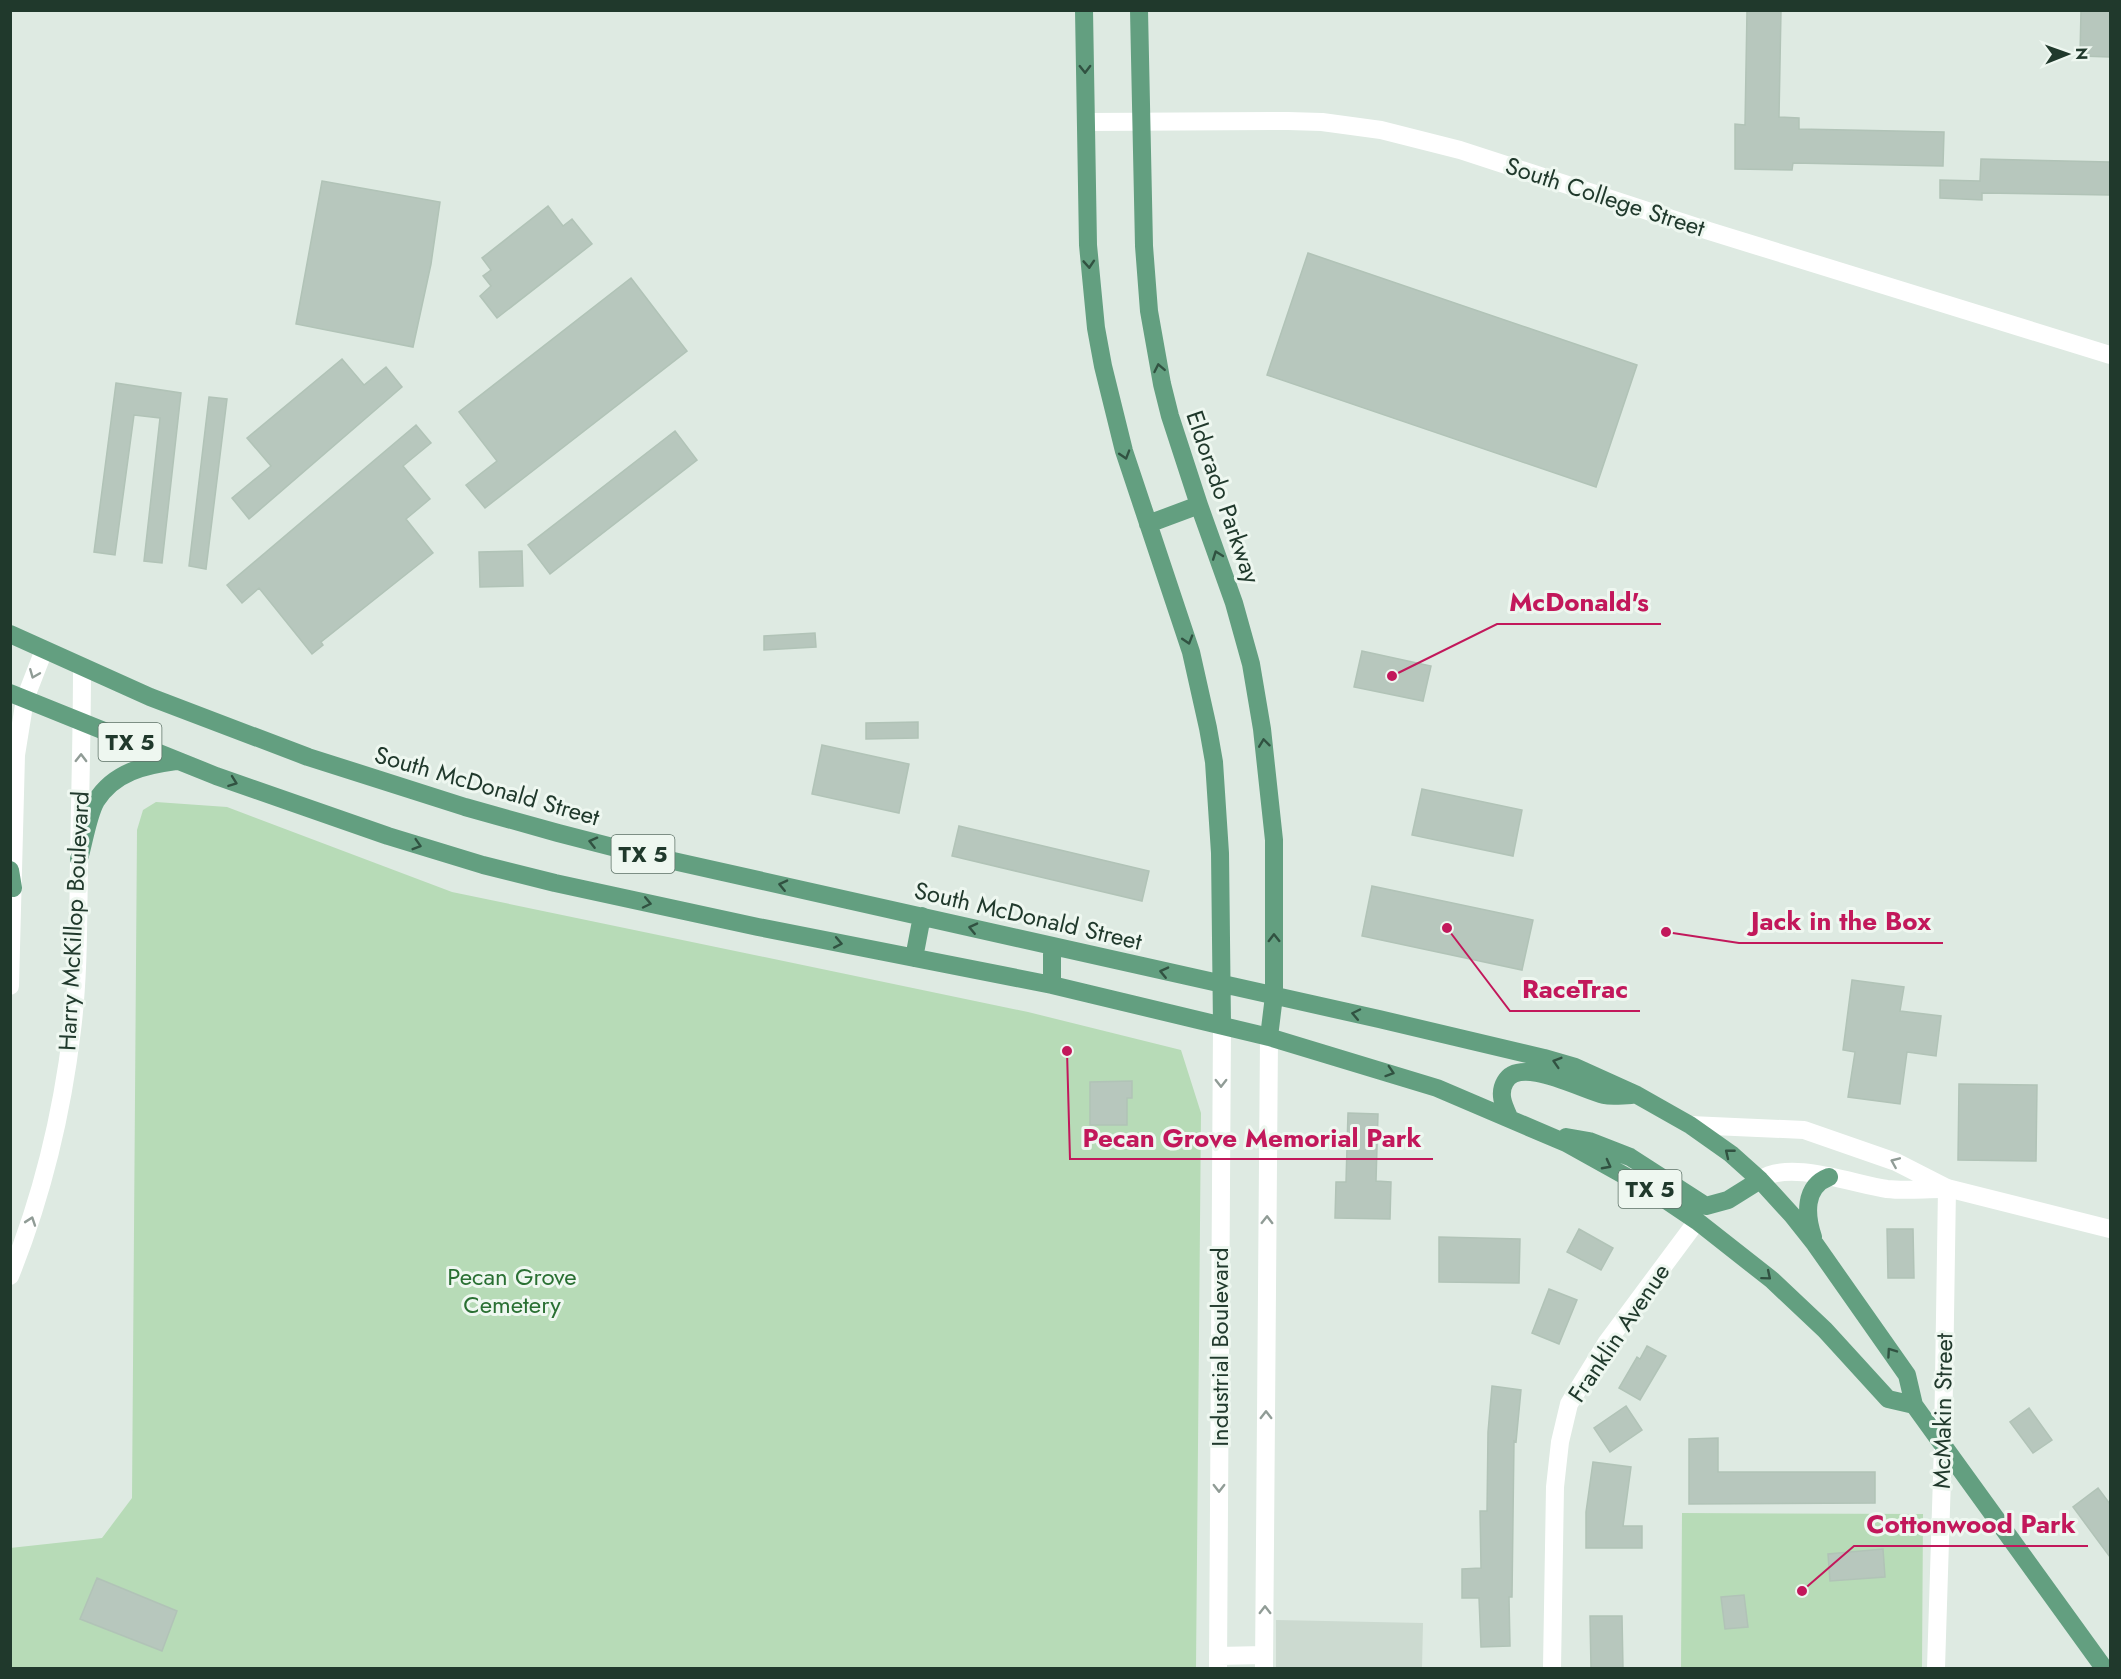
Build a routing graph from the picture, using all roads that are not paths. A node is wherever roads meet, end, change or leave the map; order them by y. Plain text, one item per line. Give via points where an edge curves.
1 (1084, 10) edge
2 (1139, 10) edge
3 (1142, 121) junction
4 (1086, 122) junction
5 (2110, 355) edge
6 (1199, 505) junction
7 (1148, 524) junction
8 (10, 634) edge
9 (44, 650) junction
10 (82, 667) junction
11 (18, 696) edge
12 (82, 722) junction
13 (178, 761) junction
14 (79, 859) junction
15 (12, 879) edge
16 (922, 916) junction
17 (1053, 946) junction
18 (914, 958) junction
19 (1052, 985) junction
20 (1221, 985) junction
21 (10, 986) edge
22 (1274, 996) junction
23 (1222, 1024) junction
24 (1269, 1037) junction
25 (1637, 1095) junction
26 (1509, 1117) junction
27 (1690, 1125) junction
28 (1544, 1133) junction
29 (1829, 1178) junction
30 (1760, 1180) junction
31 (1947, 1188) junction
32 (1697, 1221) junction
33 (2110, 1229) edge
34 (1815, 1244) junction
35 (10, 1276) edge
36 (1914, 1405) junction
37 (1943, 1445) junction
38 (1218, 1662) edge
39 (1264, 1662) edge
40 (1552, 1668) edge
41 (1936, 1668) edge
42 (2104, 1668) edge

1 -> 4 main road
2 - 3 main road, Eldorado Parkway
3 - 4 street, South College Street
3 - 5 street, South College Street via 1299,121 1389,132 1460,150
6 -> 3 main road, Eldorado Parkway via 1170,416 1149,311
4 -> 7 main road via 1088,245 1096,328 1124,451
6 - 7 main road
22 -> 6 main road, Eldorado Parkway via 1274,840 1262,729 1251,664 1234,603
7 -> 20 main road via 1201,688 1214,762 1220,853
8 - 9 main road, South McDonald Street / TX 5
9 - 10 main road, South McDonald Street / TX 5
9 -> 11 street
10 - 12 street, Harry McKillop Boulevard
16 -> 10 main road, South McDonald Street / TX 5 via 624,850 465,807 308,757
11 - 12 main road, TX 5
11 - 15 street
12 - 13 main road, TX 5
14 -> 12 street, Harry McKillop Boulevard
13 - 14 main road via 132,771 105,790 95,803
13 -> 18 main road, TX 5 via 483,865
35 -> 14 street, Harry McKillop Boulevard via 45,1173 67,1067 76,991
15 - 21 street
17 -> 16 main road, South McDonald Street / TX 5
16 - 18 main road
17 - 19 main road
20 -> 17 main road, South McDonald Street / TX 5
18 - 19 main road, TX 5
19 - 23 main road, TX 5
20 - 22 main road, South McDonald Street / TX 5
20 - 23 main road
22 - 24 main road, Eldorado Parkway
25 -> 22 main road, South McDonald Street / TX 5 via 1575,1067 1544,1058
23 - 24 main road, TX 5
23 -> 38 street, Industrial Boulevard
24 -> 26 main road, TX 5 via 1414,1080
39 -> 24 street, Industrial Boulevard
25 - 26 main road via 1606,1096 1533,1071 1519,1071 1507,1078 1503,1086 1502,1100
25 - 27 main road, South McDonald Street / TX 5
26 - 28 main road, TX 5
30 -> 27 main road, South McDonald Street / TX 5
31 -> 27 street via 1896,1162 1804,1130
28 - 30 main road via 1588,1141 1630,1157 1706,1206 1728,1200
28 -> 32 main road, TX 5 via 1628,1176
29 - 30 street via 1774,1173
29 - 31 street via 1889,1189
29 - 34 main road via 1819,1183 1808,1202
30 - 34 main road, South McDonald Street / TX 5
31 - 33 street
31 - 37 street, McMakin Street
32 -> 36 main road, TX 5 via 1799,1304 1888,1399
32 - 40 street, Franklin Avenue via 1607,1342 1569,1404 1555,1487
36 -> 34 main road, South McDonald Street / TX 5 via 1907,1375
36 - 37 main road, South McDonald Street / TX 5
37 - 41 street, McMakin Street
37 - 42 main road, South McDonald Street / TX 5
38 - 39 street

